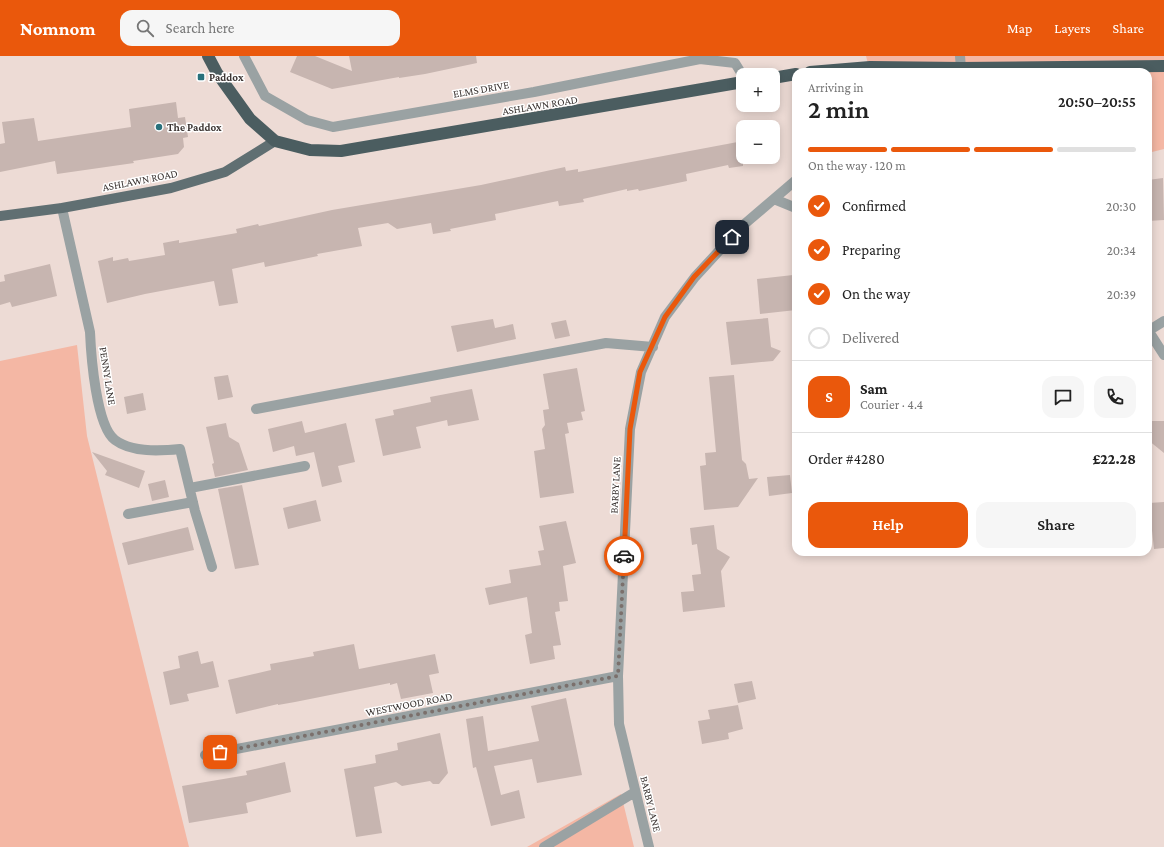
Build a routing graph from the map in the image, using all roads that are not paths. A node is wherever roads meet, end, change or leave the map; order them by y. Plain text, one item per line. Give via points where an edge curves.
1 (208, 56) edge
2 (244, 56) edge
3 (960, 56) edge
4 (1164, 66) edge
5 (738, 68) edge
6 (859, 68) edge
7 (961, 68) joint
8 (1126, 68) edge
9 (792, 75) edge
10 (780, 77) edge
11 (736, 83) edge
12 (275, 141) junction
13 (792, 183) edge
14 (774, 199) junction
15 (792, 206) edge
16 (62, 208) junction
17 (0, 216) edge
18 (1164, 321) edge
19 (1152, 328) edge
20 (1152, 336) edge
21 (653, 347) junction
22 (1164, 355) edge
23 (256, 409) dead end
24 (305, 466) dead end
25 (190, 488) junction
26 (194, 507) junction
27 (128, 514) dead end
28 (212, 567) dead end
29 (618, 676) junction
30 (205, 755) dead end
31 (636, 792) junction
32 (544, 847) edge
33 (649, 847) edge

1 - 12 highway via 250,120
2 - 5 street, ELMS DRIVE via 265,96 307,120 333,127 534,92 700,59 735,63
3 - 7 street
4 - 8 highway
6 - 7 highway
9 - 10 highway
11 - 12 highway, ASHLAWN ROAD via 341,151 310,150
12 - 16 main road, ASHLAWN ROAD via 225,172 171,188
13 - 14 street, BARBY LANE
14 - 15 street
14 - 21 street, BARBY LANE via 741,227 694,277 665,317
16 - 17 main road, ASHLAWN ROAD
16 - 25 street, PENNY LANE via 90,332 98,402 106,426 114,439 123,445 160,452 180,449
18 - 19 street
20 - 22 street
21 - 23 street via 606,343
21 - 29 street, BARBY LANE via 640,372 630,429
24 - 25 street
25 - 26 street, PENNY LANE
26 - 27 street
26 - 28 street, PENNY LANE
29 - 30 street, WESTWOOD ROAD
29 - 31 street, BARBY LANE via 619,724
31 - 32 street
31 - 33 street, BARBY LANE

